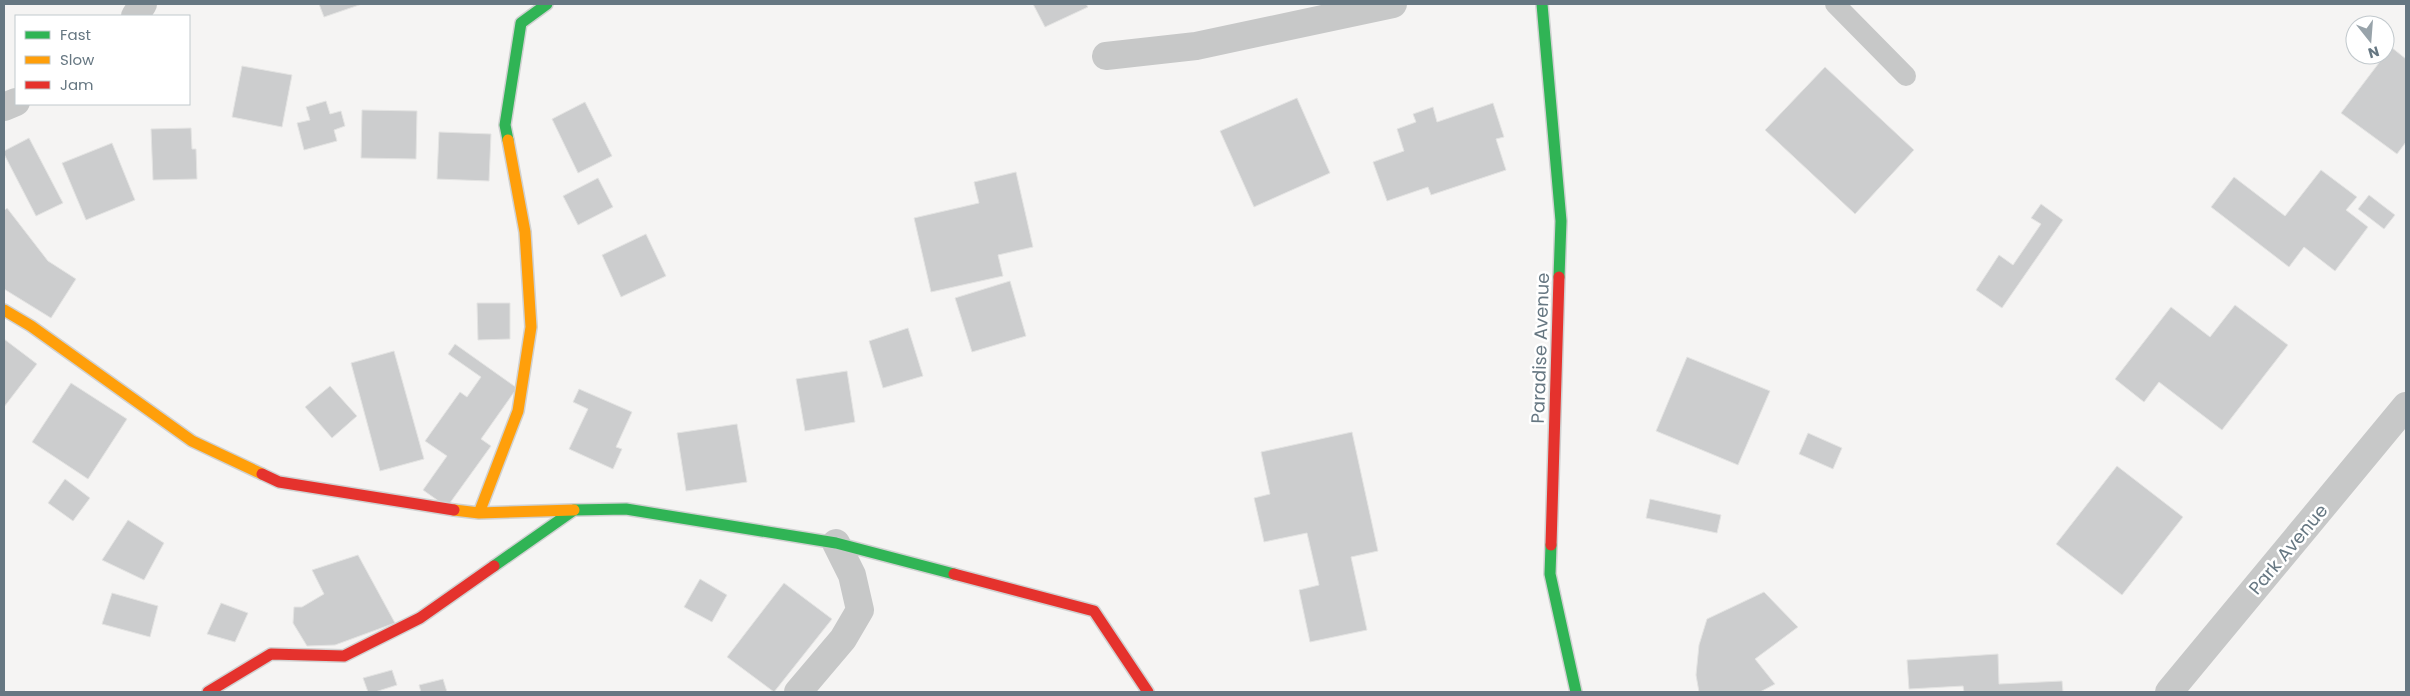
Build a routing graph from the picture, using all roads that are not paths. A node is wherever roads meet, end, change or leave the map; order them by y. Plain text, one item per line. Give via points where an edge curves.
1 (144, 4) edge
2 (547, 4) edge
3 (1393, 4) edge
4 (1542, 4) edge
5 (1835, 4) edge
6 (136, 15) edge
7 (1106, 56) dead end
8 (1906, 76) dead end
9 (4, 310) edge
10 (2406, 406) edge
11 (574, 510) junction
12 (479, 513) junction
13 (836, 543) junction
14 (208, 692) edge
15 (798, 692) edge
16 (1148, 692) edge
17 (1576, 692) edge
18 (2169, 692) edge

1 - 6 street
2 - 12 street via 521,23 505,125 525,232 531,328 518,411
3 - 7 street via 1196,46
4 - 17 street, Paradise Avenue via 1561,221 1550,574
5 - 8 lane
9 - 12 street via 192,441 278,482
10 - 18 street, Park Avenue
11 - 12 street
11 - 13 street via 626,509
11 - 14 street via 420,618 344,656 272,654
13 - 15 street via 852,575 860,610 843,639
13 - 16 street via 1094,611

